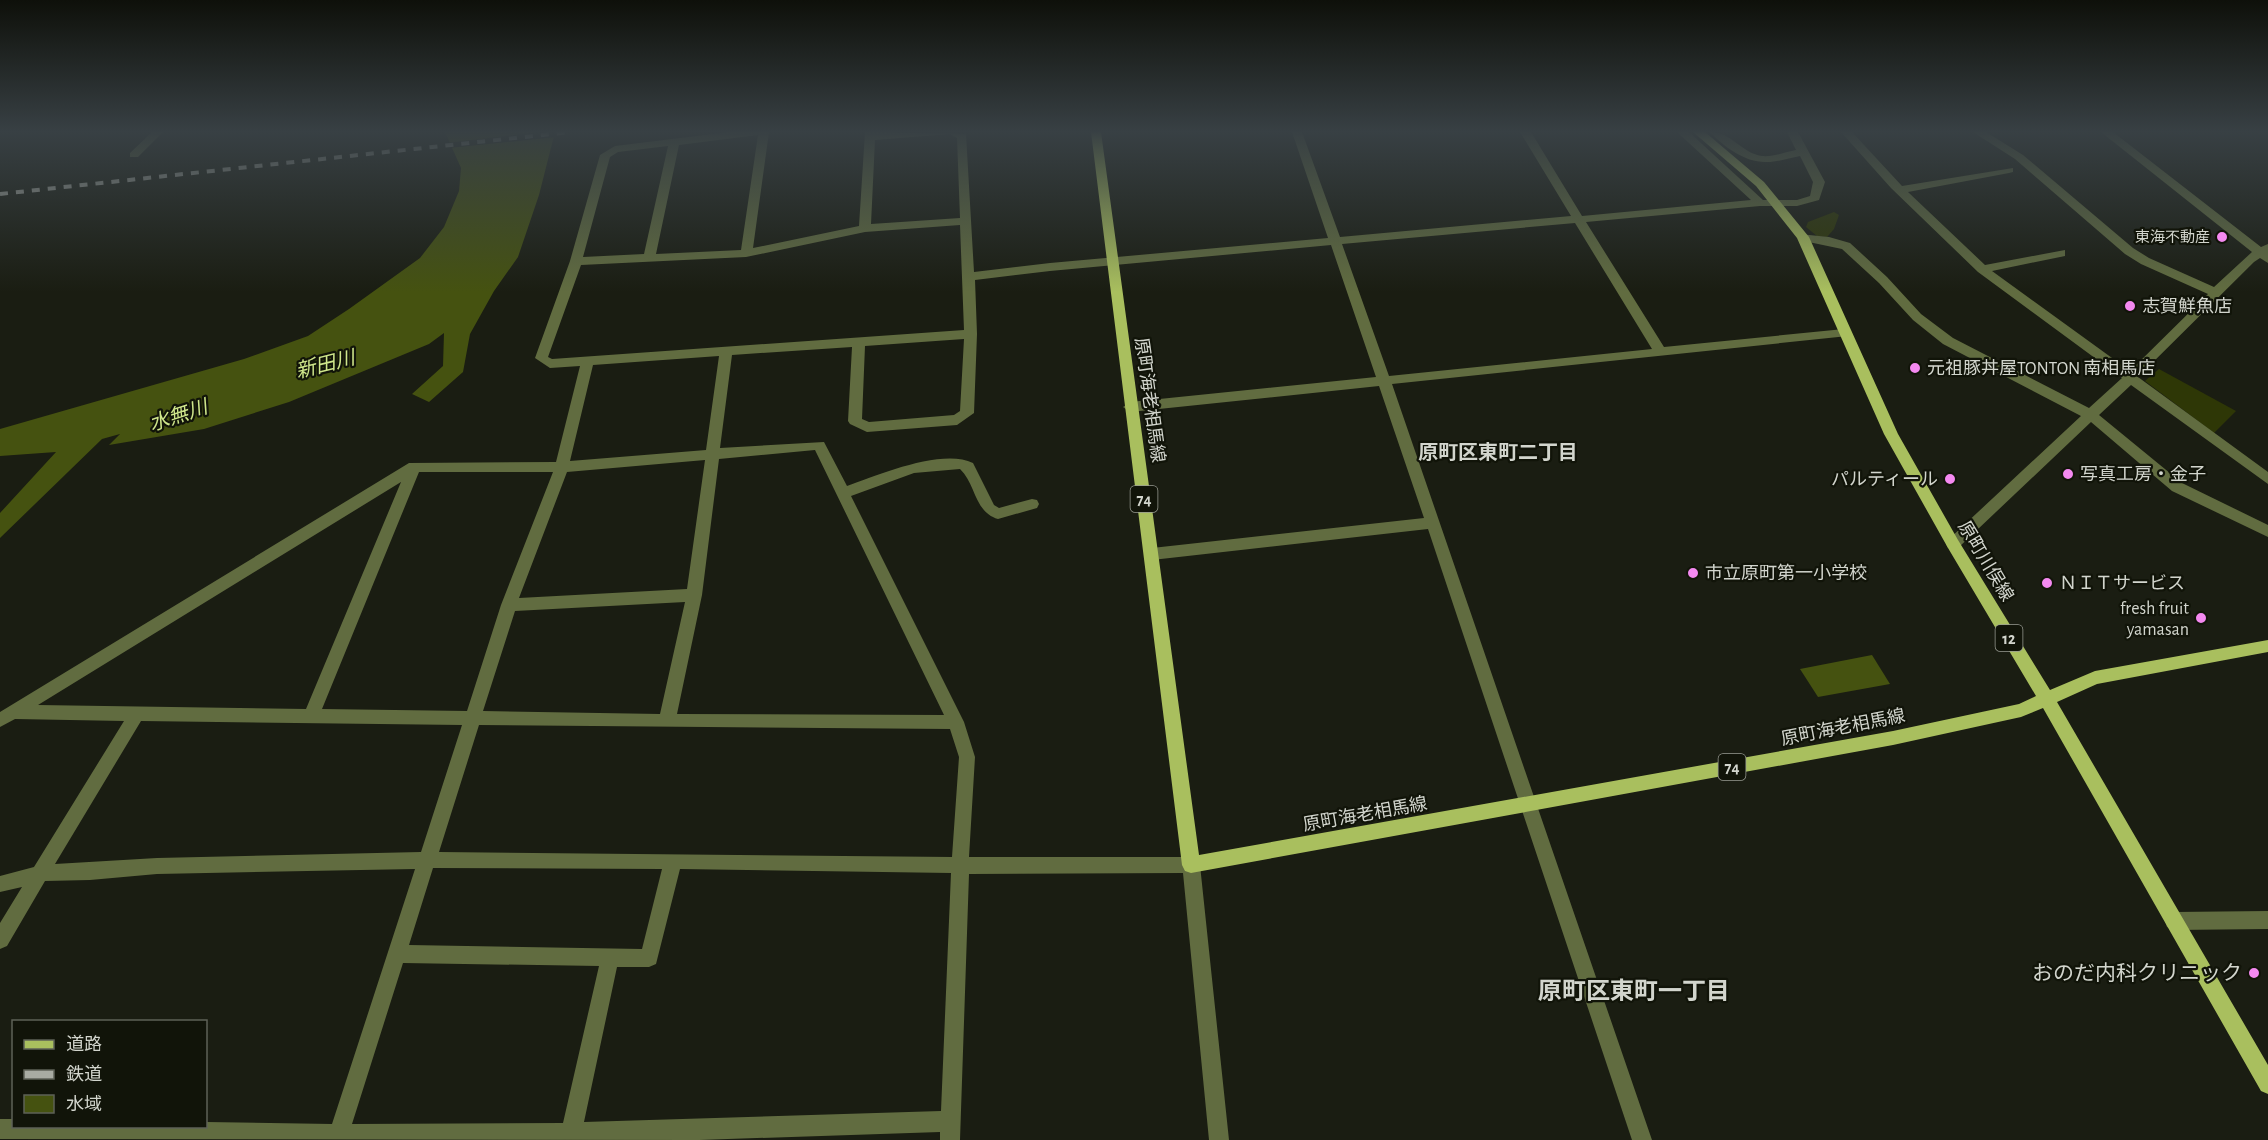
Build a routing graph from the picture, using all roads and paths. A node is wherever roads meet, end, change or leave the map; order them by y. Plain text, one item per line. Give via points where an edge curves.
1 (597, 185) edge
2 (665, 185) edge
3 (756, 185) edge
4 (867, 185) edge
5 (964, 185) edge
6 (1103, 185) edge
7 (1316, 185) edge
8 (1556, 185) edge
9 (1751, 185) edge
10 (1755, 185) edge
11 (1818, 185) edge
12 (1896, 185) edge
13 (1926, 185) edge
14 (2052, 185) edge
15 (2176, 185) edge
16 (1900, 190) junction
17 (1766, 197) junction
18 (1577, 220) junction
19 (966, 221) junction
20 (865, 228) junction
21 (1803, 237) junction
22 (1336, 242) junction
23 (746, 253) junction
24 (2266, 253) edge
25 (2061, 254) dead end
26 (649, 257) junction
27 (576, 261) junction
28 (1112, 261) junction
29 (1982, 270) junction
30 (968, 277) junction
31 (2217, 293) junction
32 (1844, 333) junction
33 (971, 334) junction
34 (859, 342) junction
35 (726, 352) junction
36 (1661, 353) junction
37 (588, 361) junction
38 (2130, 378) junction
39 (1385, 381) junction
40 (1130, 407) junction
41 (2091, 415) junction
42 (711, 454) junction
43 (414, 467) junction
44 (562, 467) junction
45 (2268, 479) edge
46 (843, 493) junction
47 (1032, 504) dead end
48 (1431, 523) junction
49 (2268, 531) edge
50 (1953, 544) junction
51 (1152, 554) junction
52 (694, 595) junction
53 (509, 605) junction
54 (2268, 646) edge
55 (2046, 699) junction
56 (137, 713) junction
57 (6, 716) edge
58 (311, 716) junction
59 (473, 718) junction
60 (667, 721) junction
61 (956, 722) junction
62 (1529, 804) junction
63 (428, 860) junction
64 (673, 861) junction
65 (960, 865) junction
66 (1191, 865) junction
67 (42, 873) junction
68 (0, 884) edge
69 (2268, 920) edge
70 (2174, 921) junction
71 (0, 940) edge
72 (398, 954) junction
73 (610, 957) junction
74 (2268, 1084) edge
75 (0, 1129) edge
76 (950, 1131) edge
77 (571, 1133) junction
78 (133, 1135) edge
79 (749, 1135) edge
80 (338, 1137) edge
81 (477, 1137) edge
82 (1219, 1140) edge
83 (1642, 1140) edge

1 - 27 street
2 - 26 street
3 - 23 street
4 - 20 street
5 - 19 street
6 - 28 main road, 原町海老相馬線 / 74
7 - 22 street
8 - 18 street
9 - 17 street
10 - 17 main road, 原町川俣線 / 12
11 - 17 street via 1815,198 1797,203
12 - 16 street
13 - 16 street
14 - 31 street via 2129,251
15 - 24 street
16 - 29 street
17 - 18 street
17 - 21 main road, 原町川俣線 / 12
18 - 22 street
18 - 36 street
19 - 20 street
19 - 30 street
20 - 23 street
21 - 32 main road, 原町川俣線 / 12
21 - 41 street via 1846,246 1928,327
22 - 28 street
22 - 39 street
23 - 26 street
24 - 31 street via 2250,259
25 - 29 street
26 - 27 street
27 - 37 street via 541,358 550,364
28 - 30 street
28 - 40 main road, 原町海老相馬線 / 74
29 - 38 street
30 - 33 street
31 - 38 street
32 - 36 street
32 - 50 main road, 原町川俣線 / 12 via 1891,434
33 - 34 street
33 - 34 street via 967,413 957,420 867,427 855,421
34 - 35 street
35 - 37 street
35 - 42 street
36 - 39 street
37 - 44 street
38 - 41 street
38 - 45 street
39 - 40 street
39 - 48 street
40 - 51 main road, 原町海老相馬線 / 74
41 - 49 street via 2177,487
41 - 50 street
42 - 44 street
42 - 46 street via 819,445
42 - 52 street
43 - 44 street
43 - 57 street
43 - 58 street
44 - 53 street
46 - 47 street via 913,468 962,464 968,467 989,509 998,514
46 - 61 street
48 - 51 street
48 - 62 street
50 - 55 main road, 原町川俣線 / 12
51 - 66 main road, 原町海老相馬線 / 74
52 - 53 street
52 - 60 street
53 - 59 street
54 - 55 main road, 原町海老相馬線 / 74 via 2095,678
55 - 62 main road, 原町海老相馬線 / 74 via 2021,710 1893,738
55 - 70 main road, 原町川俣線 / 12
56 - 57 street
56 - 58 street
56 - 67 street
58 - 59 street
59 - 60 street
59 - 63 street
60 - 61 street
61 - 65 street via 967,757
62 - 66 main road, 原町海老相馬線 / 74
62 - 83 street
63 - 64 street
63 - 67 street via 157,866
63 - 72 street
64 - 65 street
64 - 73 street via 649,958
65 - 66 street
65 - 76 street
66 - 82 street
67 - 68 street
67 - 71 street
69 - 70 street
70 - 74 main road, 原町川俣線 / 12
72 - 73 street
72 - 80 street
73 - 77 street
75 - 78 street
76 - 79 street
77 - 79 street
77 - 81 street
78 - 80 street
80 - 81 street

